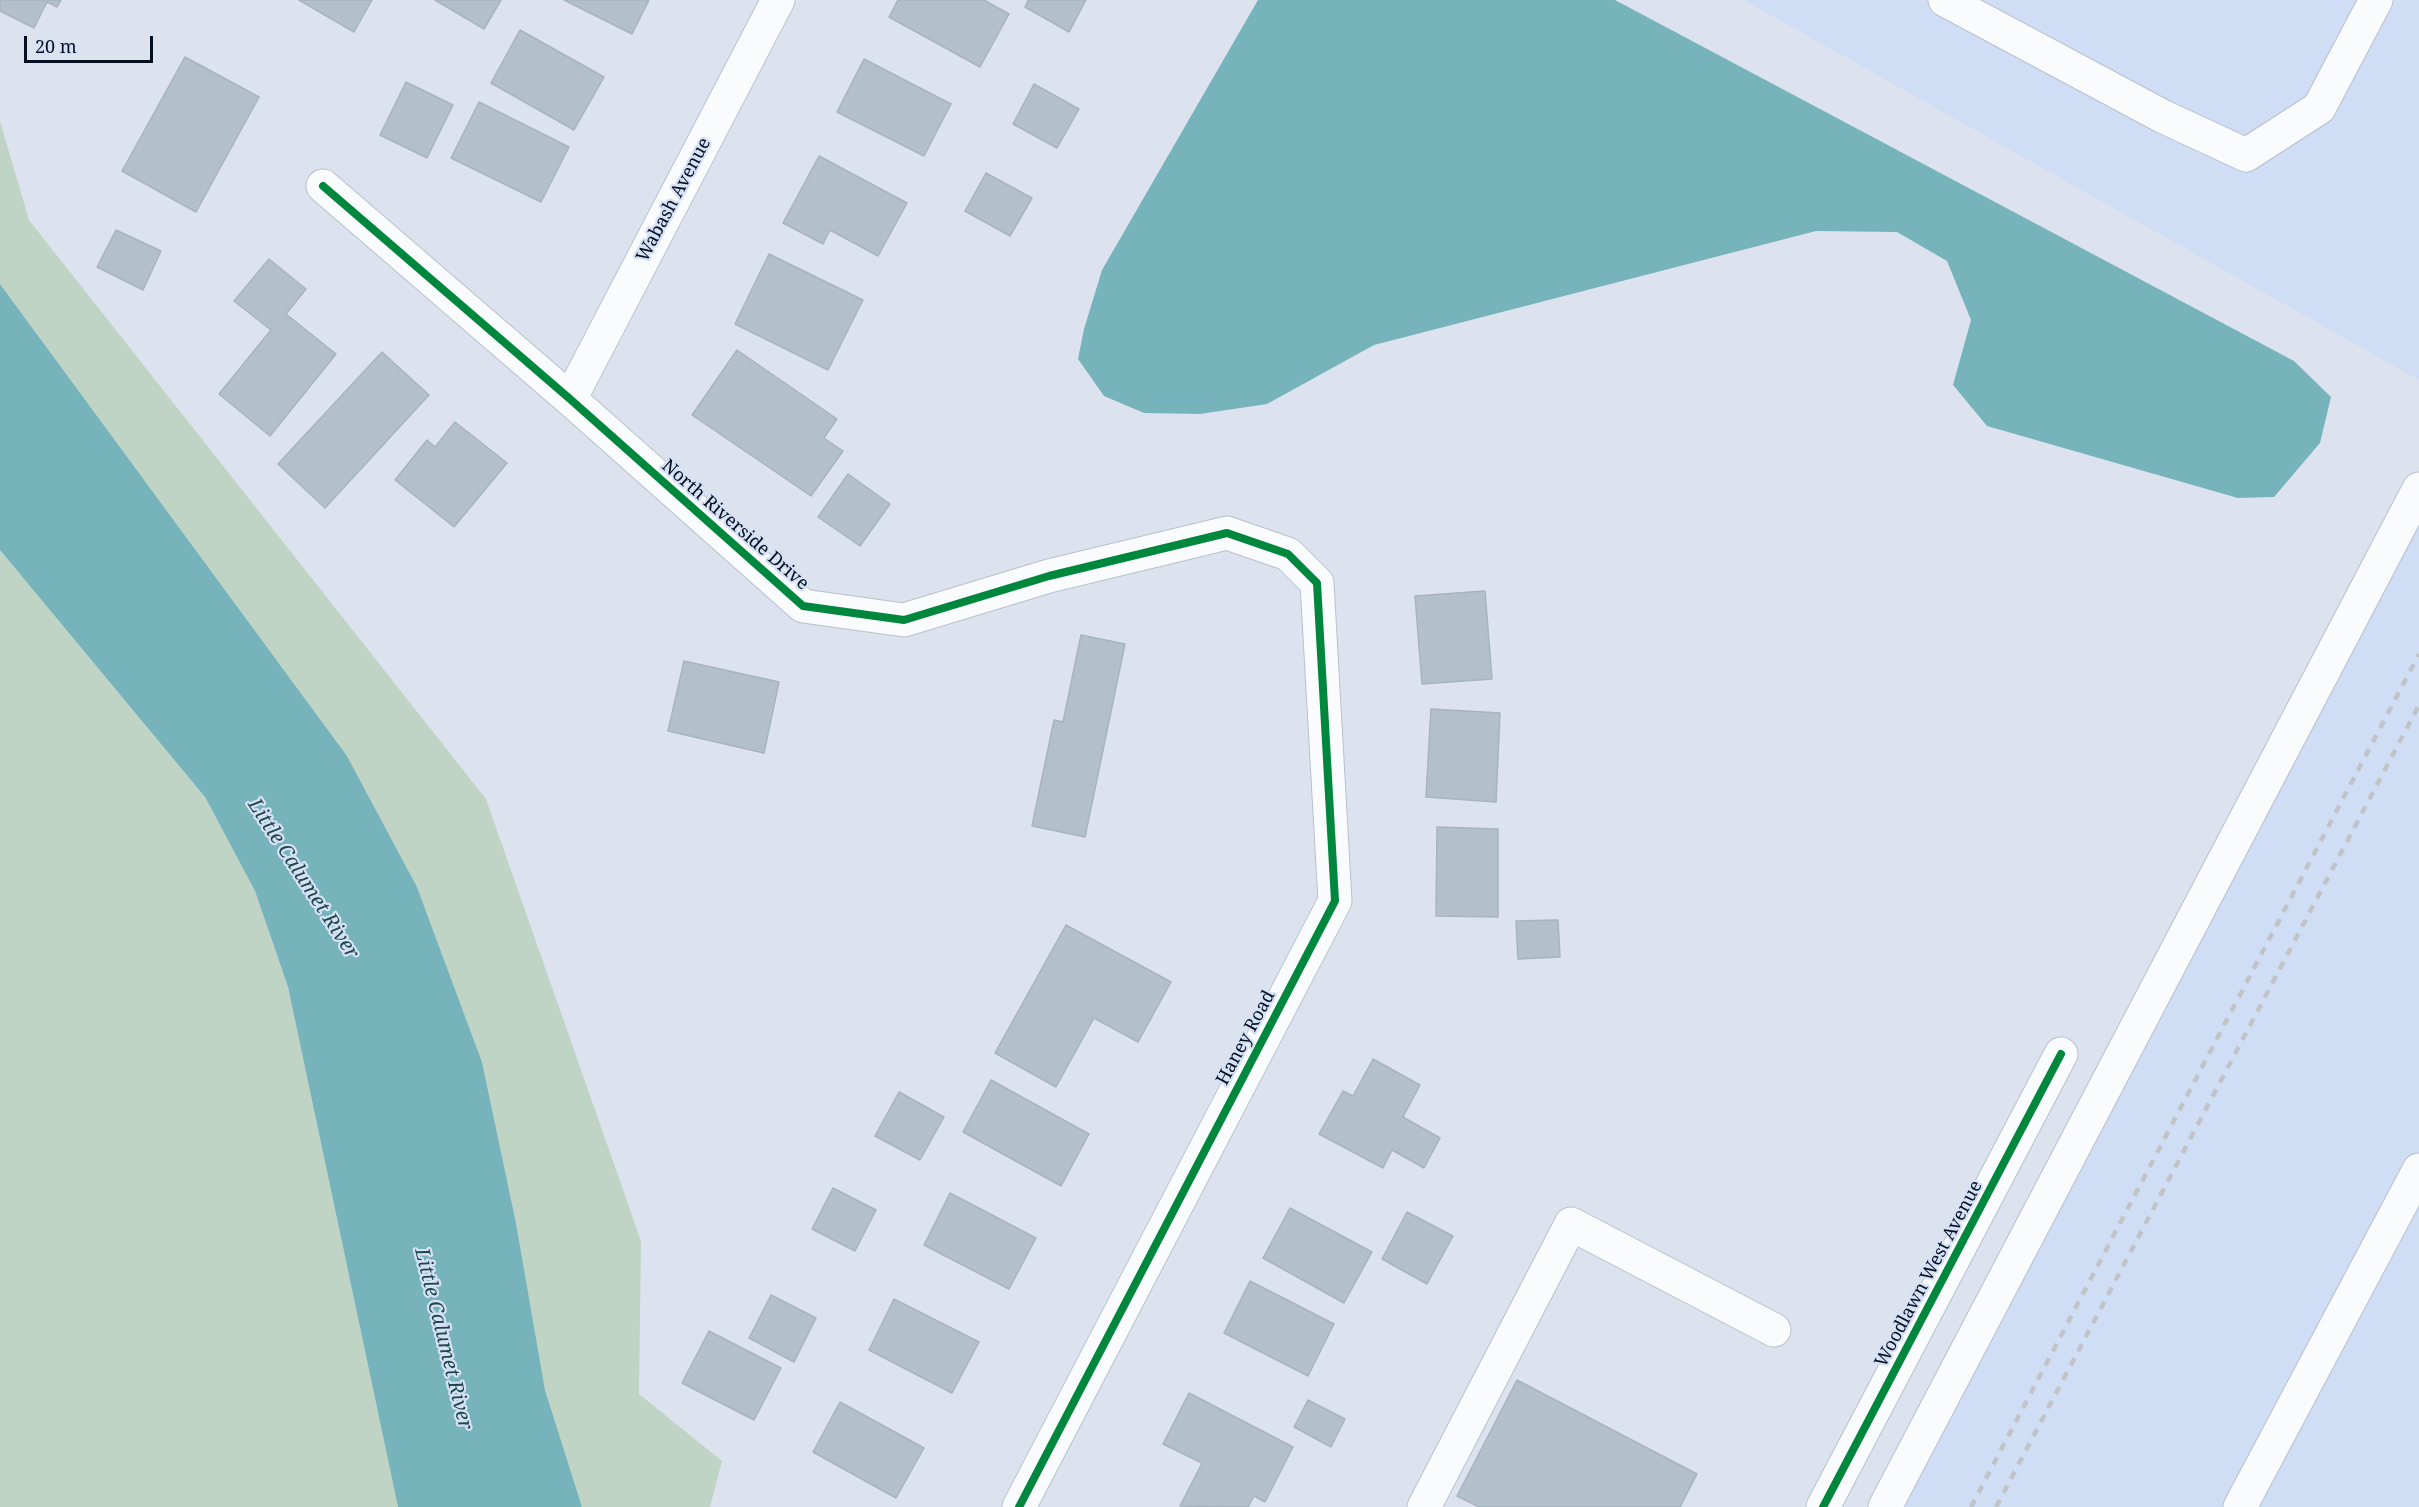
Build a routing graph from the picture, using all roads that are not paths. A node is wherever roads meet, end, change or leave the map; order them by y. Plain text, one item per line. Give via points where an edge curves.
1 (778, 0) edge
2 (1946, 0) edge
3 (2376, 0) edge
4 (323, 186) dead end
5 (570, 399) junction
6 (2419, 489) edge
7 (1288, 554) joint
8 (2061, 1054) dead end
9 (2419, 1170) edge
10 (1774, 1330) dead end
11 (1019, 1507) edge
12 (1424, 1507) edge
13 (1823, 1507) edge
14 (1885, 1507) edge
15 (2240, 1507) edge

1 - 5 street, Wabash Avenue
2 - 3 street via 2162,116 2246,155 2319,108
4 - 5 street, North Riverside Drive
5 - 7 street, North Riverside Drive via 803,606 904,620 1049,576 1227,533
6 - 14 street
7 - 11 street, Haney Road via 1317,583 1335,900
8 - 13 street, Woodlawn West Avenue
9 - 15 street
10 - 12 street via 1571,1224

